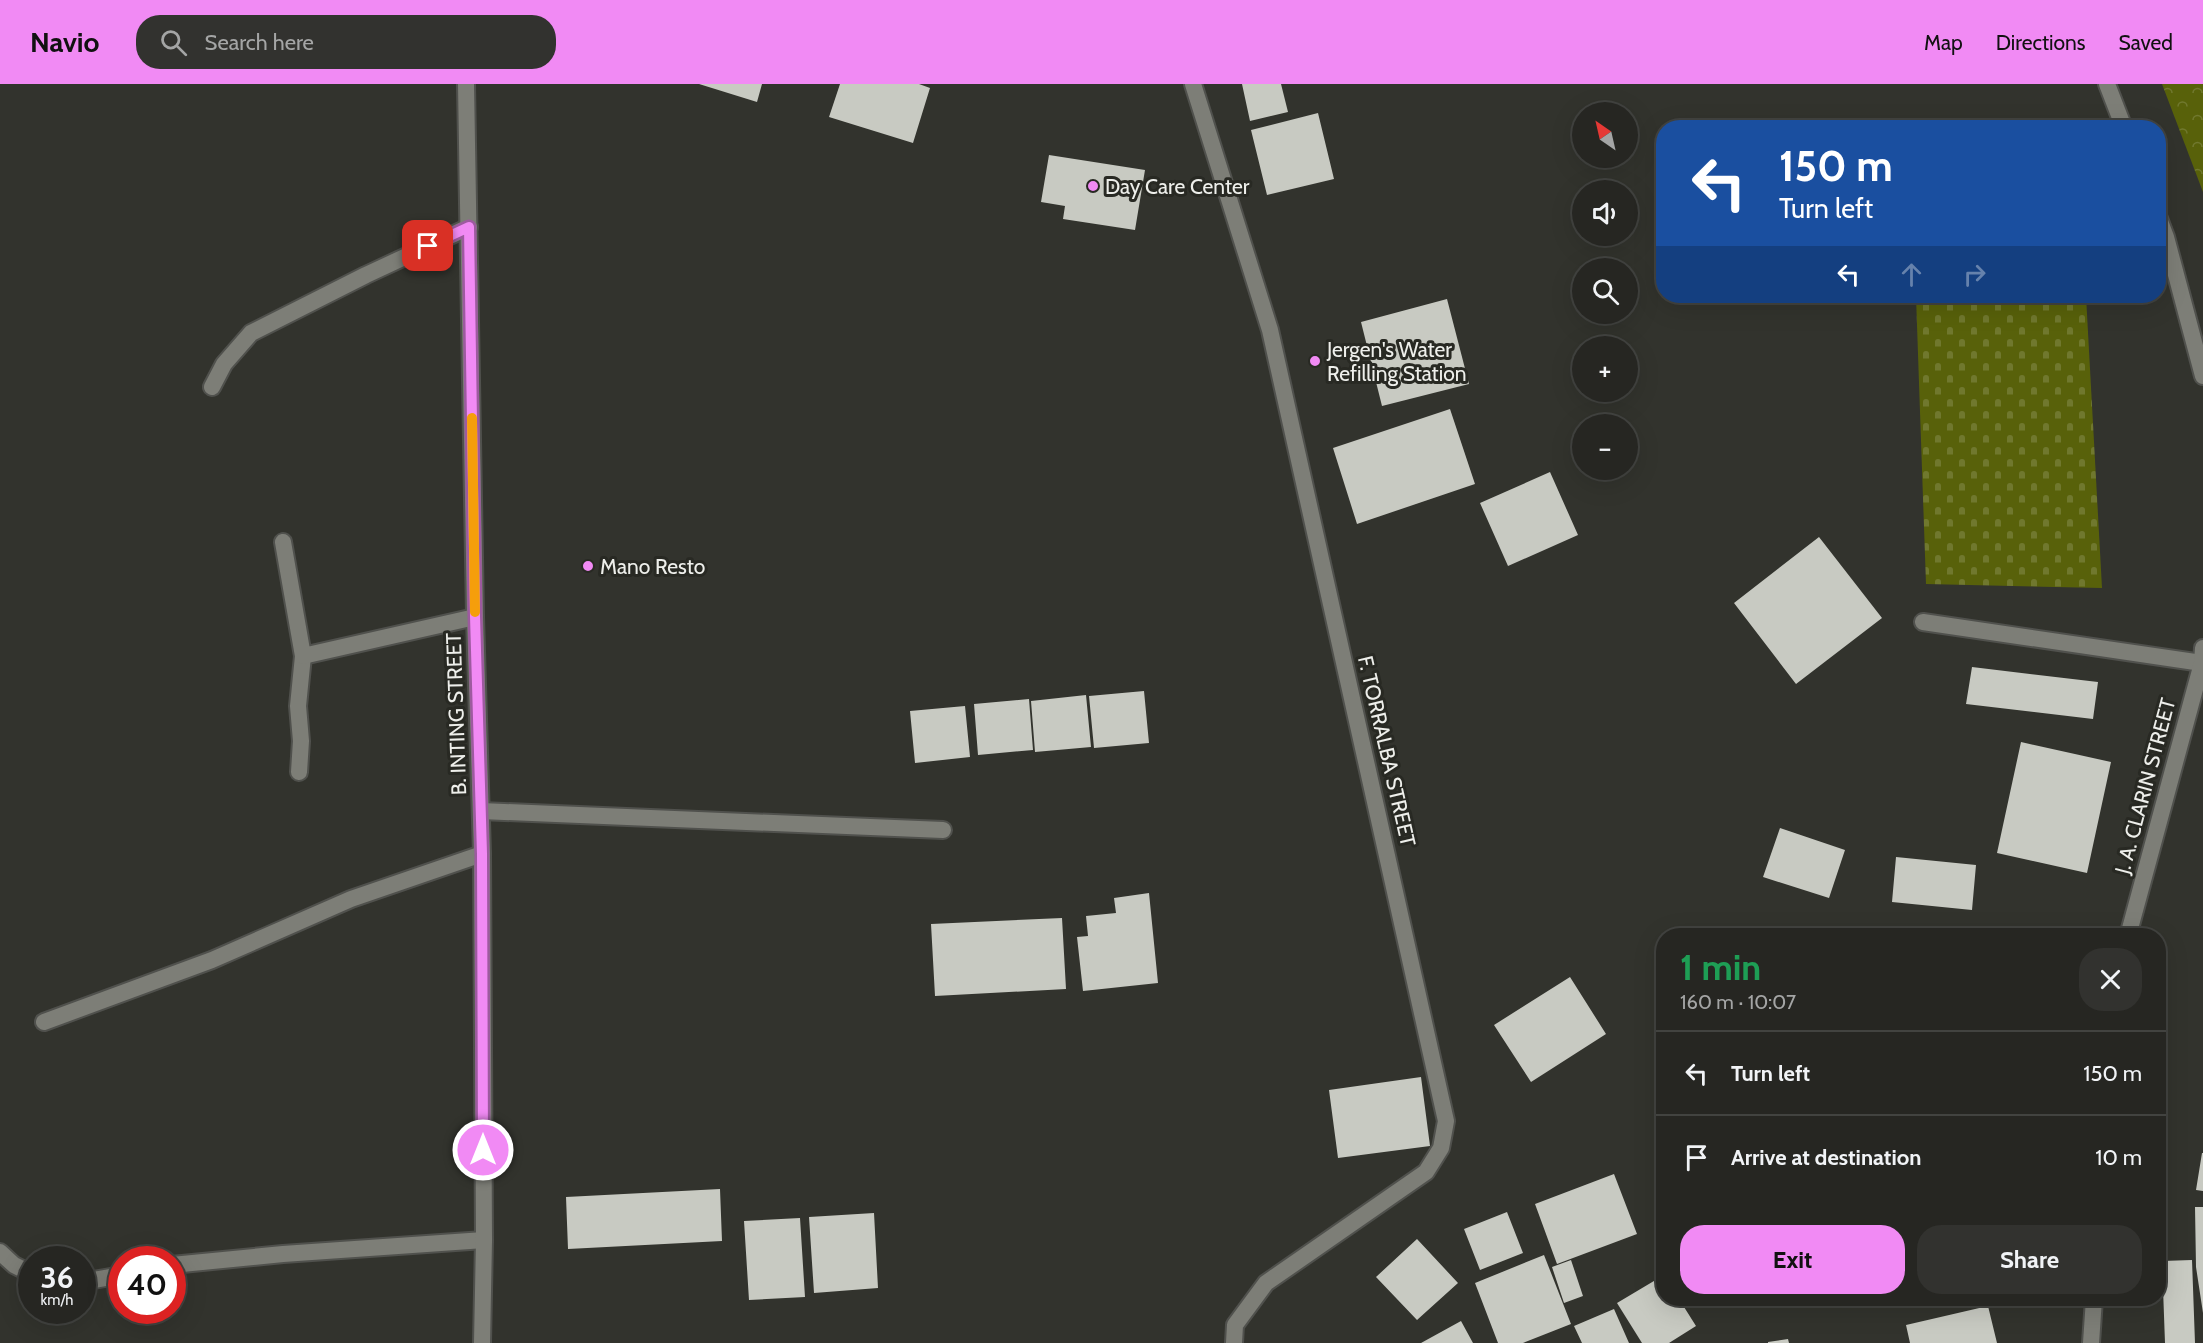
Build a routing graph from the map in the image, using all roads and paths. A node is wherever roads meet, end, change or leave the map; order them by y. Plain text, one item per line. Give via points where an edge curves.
1 (466, 84) edge
2 (1193, 84) edge
3 (2108, 84) edge
4 (2121, 120) edge
5 (469, 227) junction
6 (2166, 241) edge
7 (2203, 376) edge
8 (213, 387) dead end
9 (283, 542) dead end
10 (475, 616) junction
11 (1923, 622) dead end
12 (303, 656) junction
13 (2202, 656) edge
14 (299, 772) dead end
15 (481, 811) junction
16 (943, 830) dead end
17 (482, 854) junction
18 (2130, 928) edge
19 (44, 1022) dead end
20 (484, 1240) junction
21 (0, 1252) edge
22 (186, 1264) edge
23 (18, 1267) edge
24 (2094, 1306) edge
25 (482, 1343) edge
26 (1234, 1343) edge
27 (2091, 1343) edge

1 - 5 street, B. INTING STREET
2 - 26 street, F. TORRALBA STREET via 1270,330 1446,1121 1442,1148 1426,1172 1266,1283 1235,1325
3 - 4 street
5 - 8 street via 251,333 224,364
5 - 10 street, B. INTING STREET
6 - 7 street
9 - 12 street
10 - 12 street
10 - 15 street, B. INTING STREET
11 - 13 street
12 - 14 street via 298,706
13 - 18 street, J. A. CLARIN STREET
15 - 16 street
15 - 17 street, B. INTING STREET
17 - 19 street via 351,899 212,960
17 - 20 street, B. INTING STREET
20 - 22 street
20 - 25 street, B. INTING STREET
21 - 23 street
24 - 27 street

